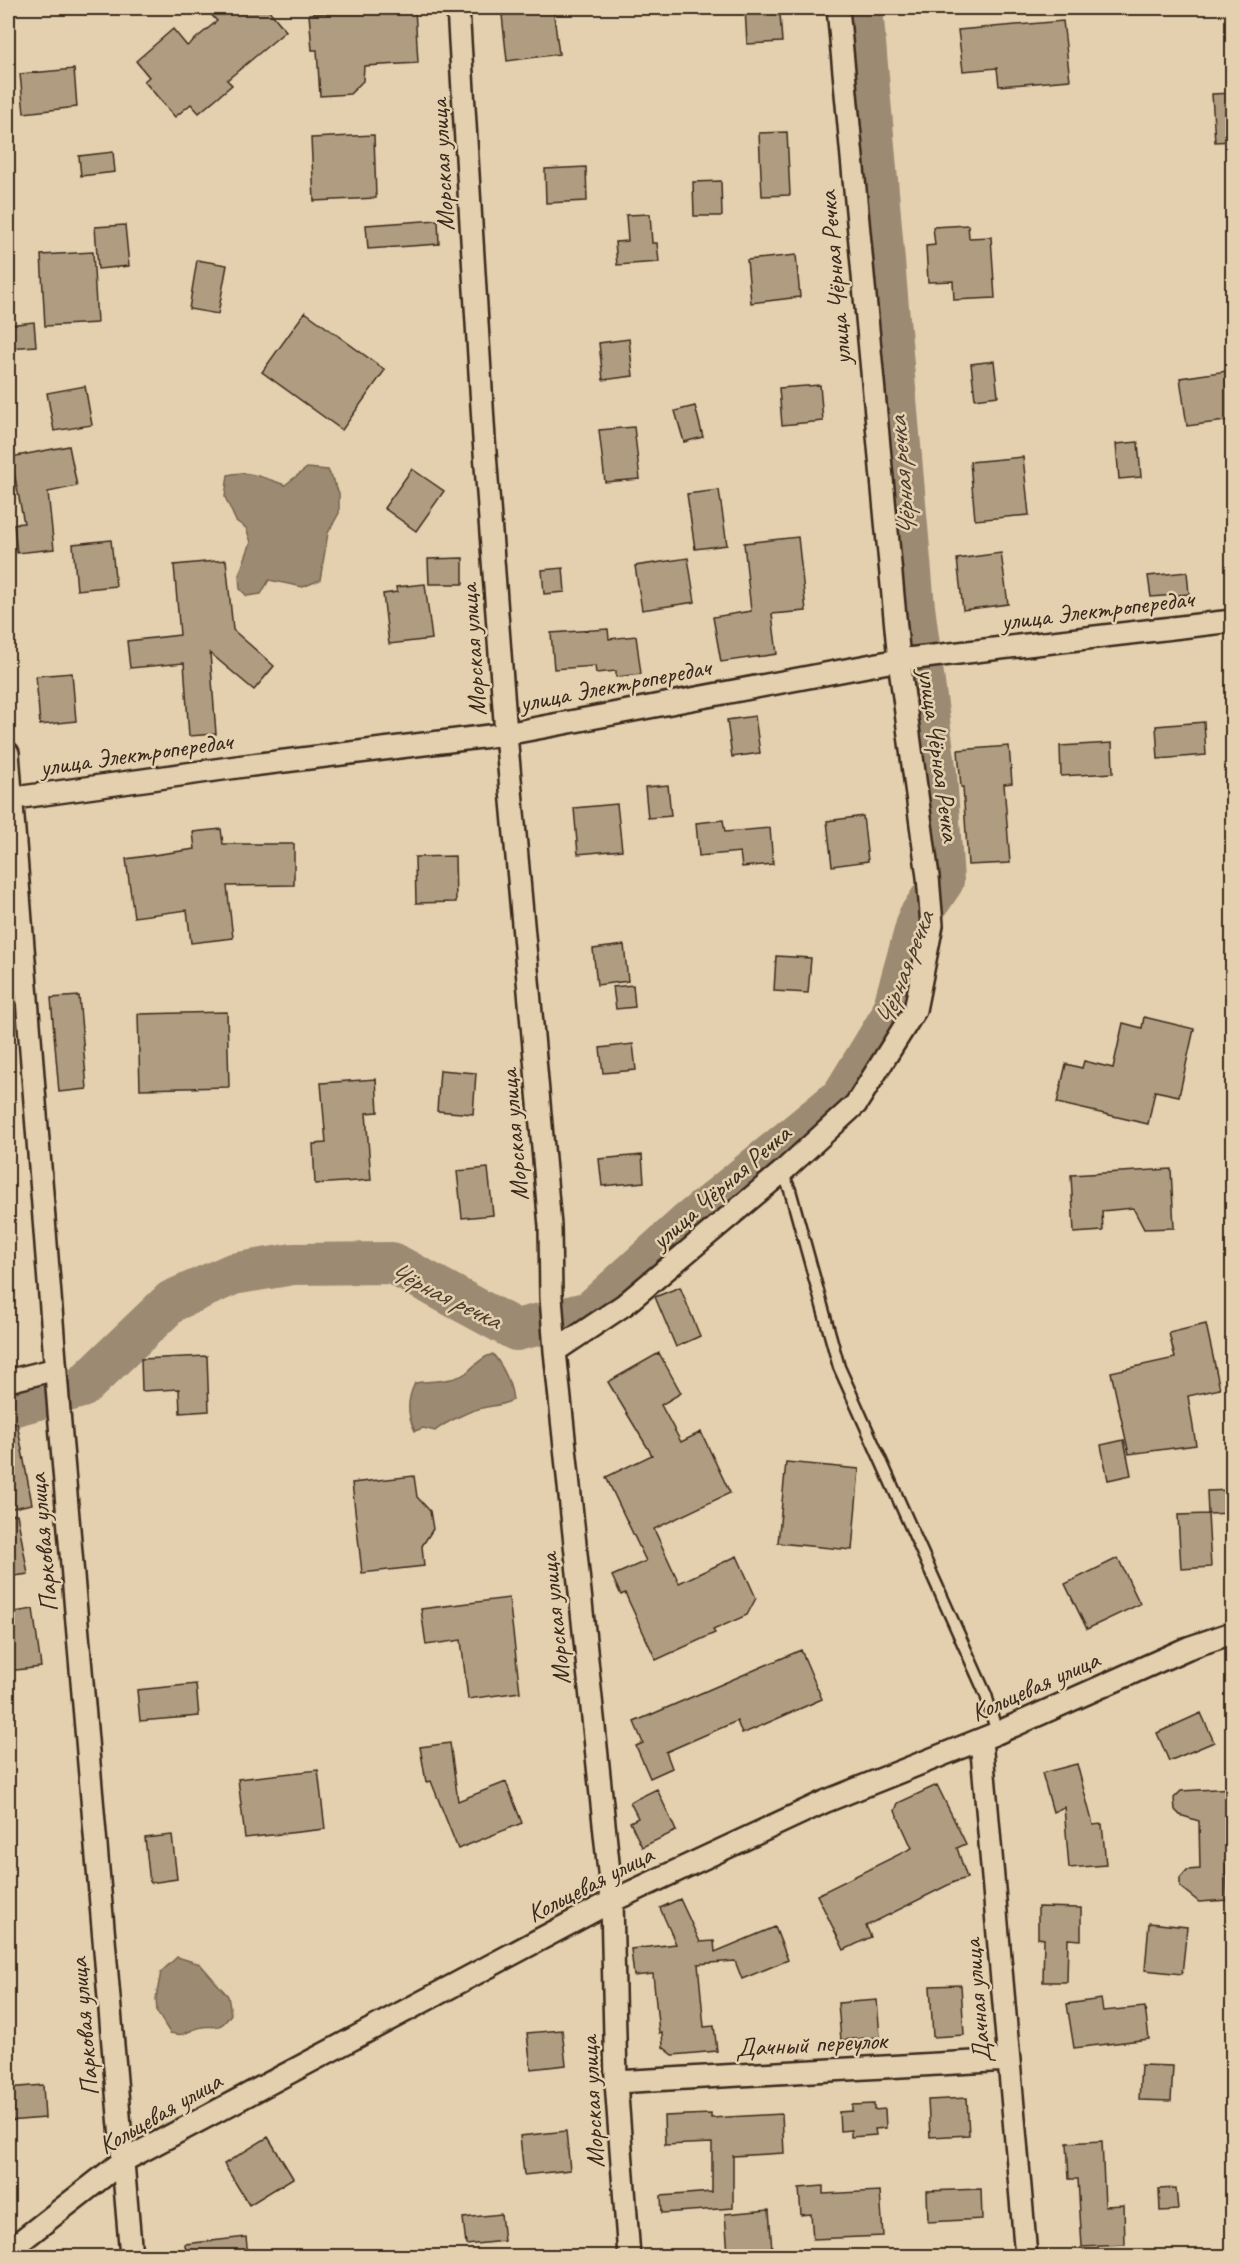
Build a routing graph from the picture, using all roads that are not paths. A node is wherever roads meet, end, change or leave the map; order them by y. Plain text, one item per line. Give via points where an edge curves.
1 (458, 8) edge
2 (838, 8) edge
3 (1233, 621) edge
4 (899, 660) junction
5 (506, 734) junction
6 (8, 753) edge
7 (9, 799) edge
8 (782, 1172) junction
9 (555, 1346) junction
10 (56, 1373) junction
11 (8, 1381) edge
12 (1233, 1634) edge
13 (989, 1737) junction
14 (612, 1901) junction
15 (1010, 2060) junction
16 (616, 2082) junction
17 (123, 2161) junction
18 (8, 2252) edge
19 (131, 2256) edge
20 (629, 2256) edge
21 (1026, 2256) edge

1 - 5 street, Морская улица
2 - 4 street, улица Чёрная Речка
3 - 4 street, улица Электропередач
4 - 5 street, улица Электропередач
4 - 8 street, улица Чёрная Речка via 932,925 915,1010 856,1104
5 - 7 street, улица Электропередач
5 - 9 street, Морская улица via 550,1226
6 - 7 street, Парковая улица
7 - 10 street, Парковая улица
8 - 9 street, улица Чёрная Речка via 624,1305
8 - 13 lane via 839,1367 986,1695
9 - 14 street, Морская улица
10 - 11 street
10 - 17 street, Парковая улица
12 - 13 street, Кольцевая улица via 1188,1648
13 - 14 street, Кольцевая улица via 824,1802
13 - 15 street, Дачная улица
14 - 16 street, Морская улица
14 - 17 street, Кольцевая улица
15 - 16 street, Дачный переулок
15 - 21 street, Дачная улица
16 - 20 street, Морская улица
17 - 18 street, Кольцевая улица
17 - 19 street, Парковая улица

